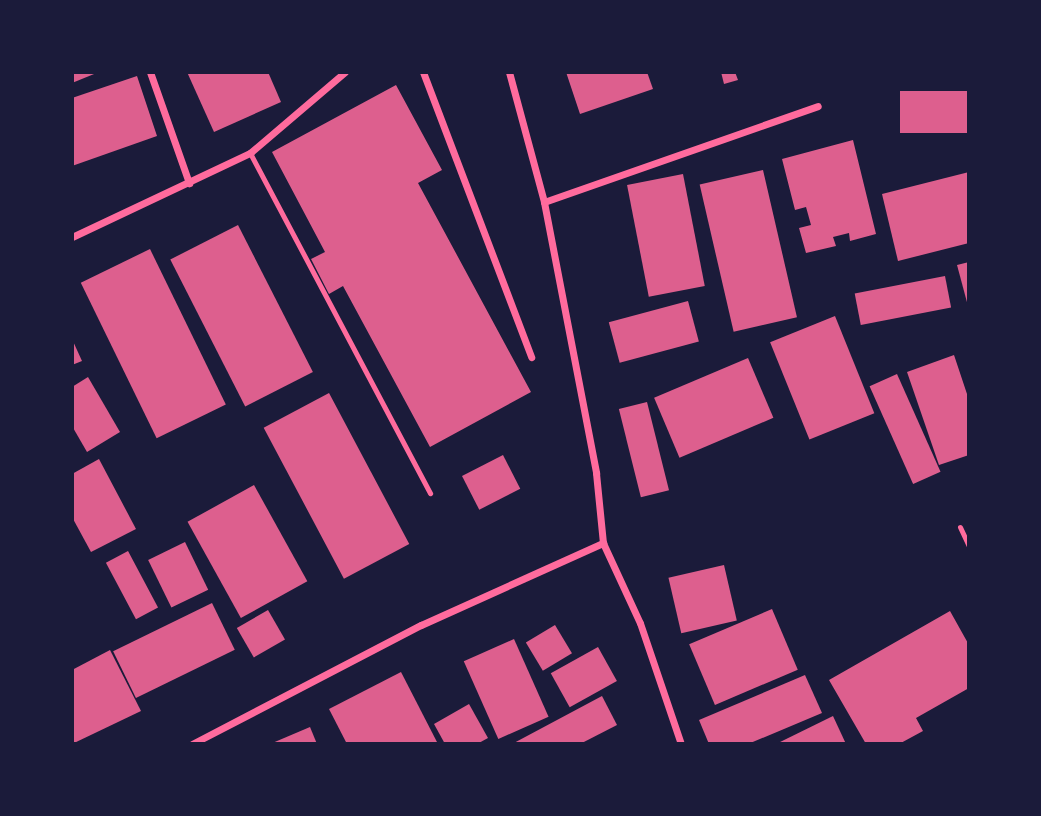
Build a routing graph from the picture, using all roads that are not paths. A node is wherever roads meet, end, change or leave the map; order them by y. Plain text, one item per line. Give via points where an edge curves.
1 (150, 72) edge
2 (345, 72) edge
3 (424, 72) edge
4 (509, 72) edge
5 (818, 106) dead end
6 (250, 153) junction
7 (189, 183) junction
8 (544, 202) junction
9 (72, 237) edge
10 (531, 357) dead end
11 (430, 494) dead end
12 (960, 527) dead end
13 (603, 543) junction
14 (969, 546) edge
15 (192, 744) edge
16 (681, 744) edge

1 - 7 street
2 - 6 street
3 - 10 street
4 - 8 street
5 - 8 street
6 - 7 street
6 - 11 lane
7 - 9 street
8 - 13 street via 596,473
12 - 14 lane
13 - 15 street via 421,625
13 - 16 street via 640,623

